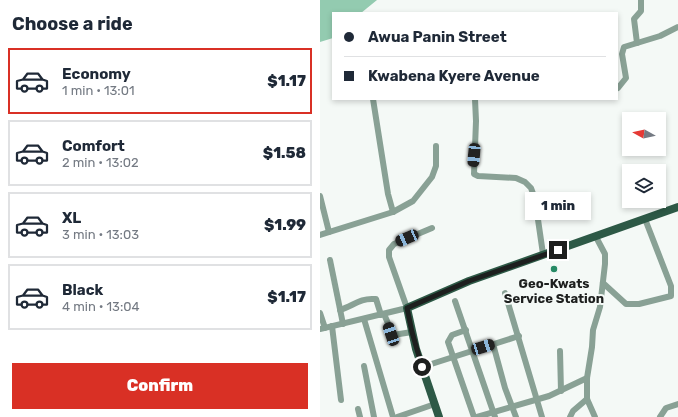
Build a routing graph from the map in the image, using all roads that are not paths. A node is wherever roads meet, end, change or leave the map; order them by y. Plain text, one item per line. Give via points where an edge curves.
1 (642, 0) edge
2 (678, 27) edge
3 (637, 43) junction
4 (618, 88) dead end
5 (373, 100) edge
6 (475, 100) edge
7 (436, 146) dead end
8 (320, 196) edge
9 (678, 207) edge
10 (393, 212) junction
11 (645, 219) junction
12 (432, 228) dead end
13 (329, 232) junction
14 (320, 235) edge
15 (596, 236) junction
16 (543, 254) junction
17 (330, 260) dead end
18 (603, 283) junction
19 (505, 293) dead end
20 (455, 301) dead end
21 (407, 308) junction
22 (340, 310) junction
23 (320, 312) edge
24 (383, 314) junction
25 (364, 319) junction
26 (343, 324) junction
27 (332, 326) junction
28 (322, 328) edge
29 (466, 330) junction
30 (412, 332) junction
31 (519, 336) junction
32 (493, 344) junction
33 (473, 350) junction
34 (560, 351) dead end
35 (453, 357) junction
36 (364, 366) dead end
37 (422, 367) junction
38 (586, 378) junction
39 (561, 391) junction
40 (537, 399) junction
41 (587, 399) junction
42 (342, 400) dead end
43 (435, 404) junction
44 (678, 404) edge
45 (513, 407) junction
46 (358, 409) dead end
47 (411, 415) edge
48 (494, 415) edge
49 (360, 417) edge
50 (374, 417) edge
51 (393, 417) edge
52 (397, 417) edge
53 (439, 417) edge
54 (475, 417) edge
55 (516, 417) edge
56 (542, 417) edge
57 (569, 417) edge
58 (595, 417) edge
59 (660, 417) edge

1 - 3 street via 641,11 634,19
2 - 3 street
3 - 4 street via 624,47 626,78
5 - 10 street
6 - 16 street via 474,174 516,178 531,188
7 - 10 street via 436,166 432,177 413,201
8 - 13 street
9 - 11 main road
10 - 13 street
11 - 15 main road
11 - 18 street via 671,286 671,296 639,304 626,304
12 - 21 street via 394,244 389,250 389,257
13 - 14 street
15 - 16 main road
15 - 18 street via 605,254
16 - 21 main road via 469,281
17 - 22 street
18 - 38 street
19 - 31 street
20 - 29 street
21 - 24 street
21 - 30 main road
22 - 24 street via 352,307 358,301 374,298
22 - 26 street
23 - 28 street
24 - 25 street
24 - 30 street via 393,335
25 - 26 street
25 - 51 street
26 - 27 street
27 - 28 street
27 - 42 street
29 - 33 street
29 - 35 street via 449,338
30 - 37 main road
31 - 32 street
31 - 40 street
32 - 33 street
32 - 45 street
33 - 35 street
33 - 48 street
34 - 39 street
35 - 37 street
35 - 54 street
36 - 50 street
37 - 43 main road
38 - 39 street
38 - 41 street
39 - 40 street
40 - 45 street
40 - 56 street
41 - 57 street
41 - 58 street
43 - 47 street
43 - 53 main road
44 - 59 street via 666,408
45 - 48 street
45 - 55 street
46 - 49 street
47 - 52 street
48 - 54 street

